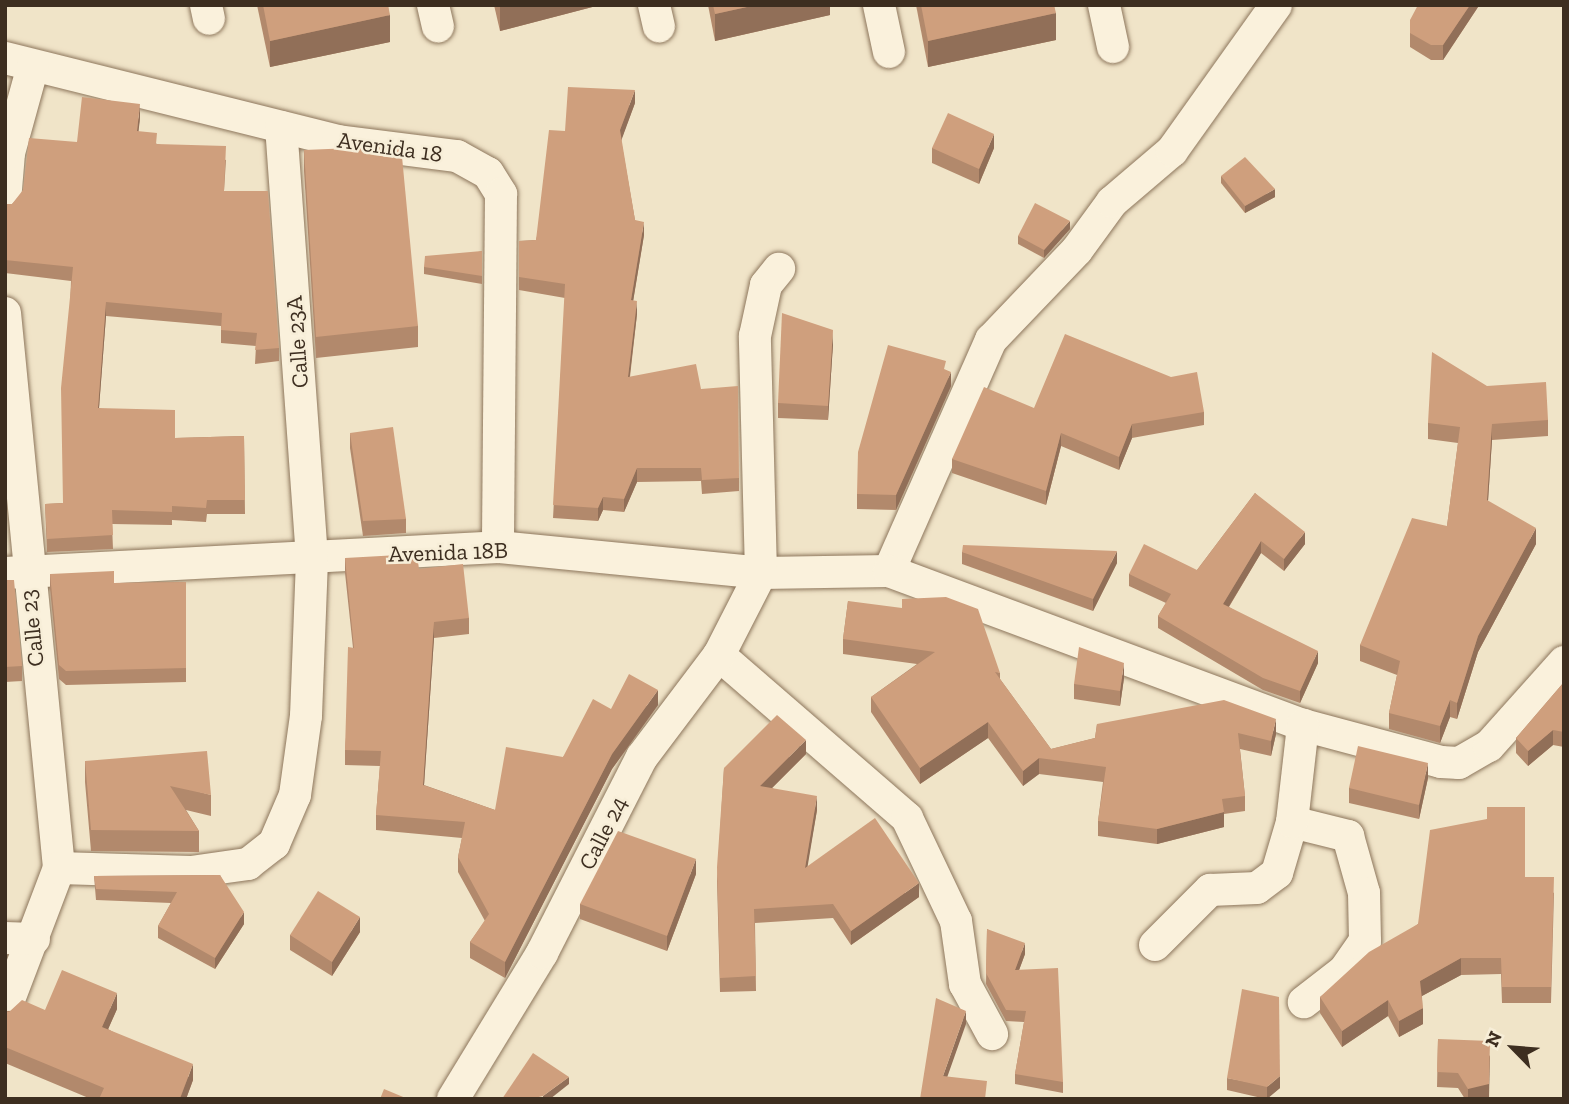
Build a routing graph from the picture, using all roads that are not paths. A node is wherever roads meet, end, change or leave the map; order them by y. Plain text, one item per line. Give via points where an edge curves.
1 (879, 5) edge
2 (1104, 5) edge
3 (1276, 5) edge
4 (1113, 47) dead end
5 (889, 52) dead end
6 (19, 62) edge
7 (281, 127) junction
8 (5, 201) edge
9 (779, 269) dead end
10 (5, 313) edge
11 (498, 547) junction
12 (312, 558) junction
13 (889, 571) junction
14 (16, 573) edge
15 (761, 573) junction
16 (719, 655) junction
17 (1564, 662) edge
18 (1303, 725) junction
19 (1292, 822) junction
20 (59, 868) junction
21 (20, 938) edge
22 (1154, 945) dead end
23 (1304, 1002) dead end
24 (5, 1010) edge
25 (992, 1034) dead end
26 (453, 1099) edge

1 - 5 street
2 - 4 street
3 - 13 street via 1172,151 1112,202 1077,250 991,340
6 - 7 street, Avenida 18
6 - 8 street
7 - 11 street, Avenida 18 via 457,156 488,173 500,194
7 - 12 street, Calle 23A
9 - 15 street via 766,285 755,336
10 - 14 street, Calle 23
11 - 12 street, Avenida 18B
11 - 15 street, Avenida 18B
12 - 14 street, Avenida 18B
12 - 20 street via 306,716 295,795 274,844 248,864 191,872
13 - 15 street, Avenida 18B
13 - 18 street
14 - 20 street, Calle 23
15 - 16 street, Calle 24
16 - 25 street via 907,818 956,921 965,984
16 - 26 street, Calle 24 via 642,757 541,953
17 - 18 street via 1489,746 1459,763 1381,750
18 - 19 street
19 - 22 street via 1277,873 1257,888 1210,890
19 - 23 street via 1348,836 1364,893 1365,941 1344,971
20 - 21 street, Calle 23
21 - 24 street

